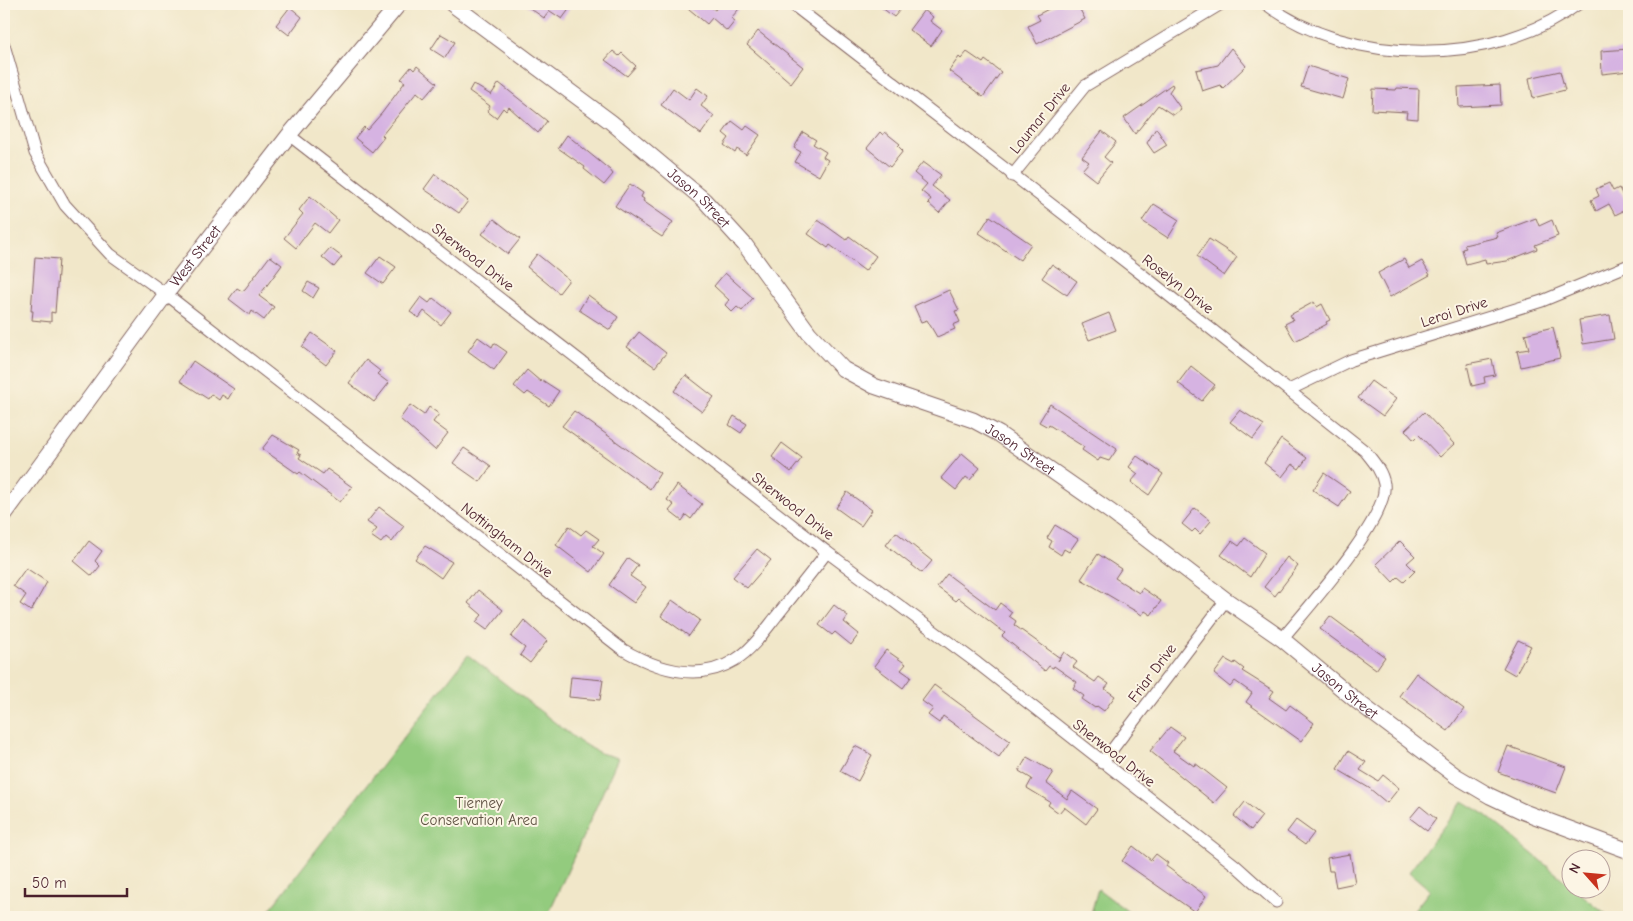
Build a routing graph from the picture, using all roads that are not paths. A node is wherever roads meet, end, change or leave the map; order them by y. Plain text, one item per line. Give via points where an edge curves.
1 (399, 4) edge
2 (452, 4) edge
3 (792, 4) edge
4 (1221, 4) edge
5 (1266, 4) edge
6 (1578, 4) edge
7 (4, 45) edge
8 (290, 135) junction
9 (1012, 176) junction
10 (1629, 265) edge
11 (166, 294) junction
12 (1289, 390) junction
13 (4, 514) edge
14 (827, 552) junction
15 (1226, 600) junction
16 (1282, 639) junction
17 (1102, 763) junction
18 (1629, 851) edge
19 (1276, 902) dead end

1 - 8 street, West Street
2 - 15 street, Jason Street via 611,122 704,200 745,245 809,333 842,369 874,386 974,420 999,434 1111,512
3 - 9 street, Roselyn Drive
4 - 9 street, Loumar Drive via 1085,86
5 - 6 street via 1287,19 1332,38 1393,51 1450,49 1506,39 1558,19
7 - 11 street, Nottingham Drive via 35,153 65,205 110,254
8 - 11 street, West Street
8 - 14 street, Sherwood Drive
9 - 12 street, Roselyn Drive
10 - 12 street, Leroi Drive via 1542,301 1351,360
11 - 13 street, West Street
11 - 14 street, Nottingham Drive via 622,649 642,661 681,672 721,667 736,660 764,632
12 - 16 street, Roselyn Drive via 1365,451 1379,469 1385,485 1380,509 1363,537
14 - 17 street, Sherwood Drive via 976,663
15 - 16 street, Jason Street
15 - 17 street, Friar Drive
16 - 18 street, Jason Street via 1456,776 1524,812
17 - 19 street, Sherwood Drive via 1235,865

